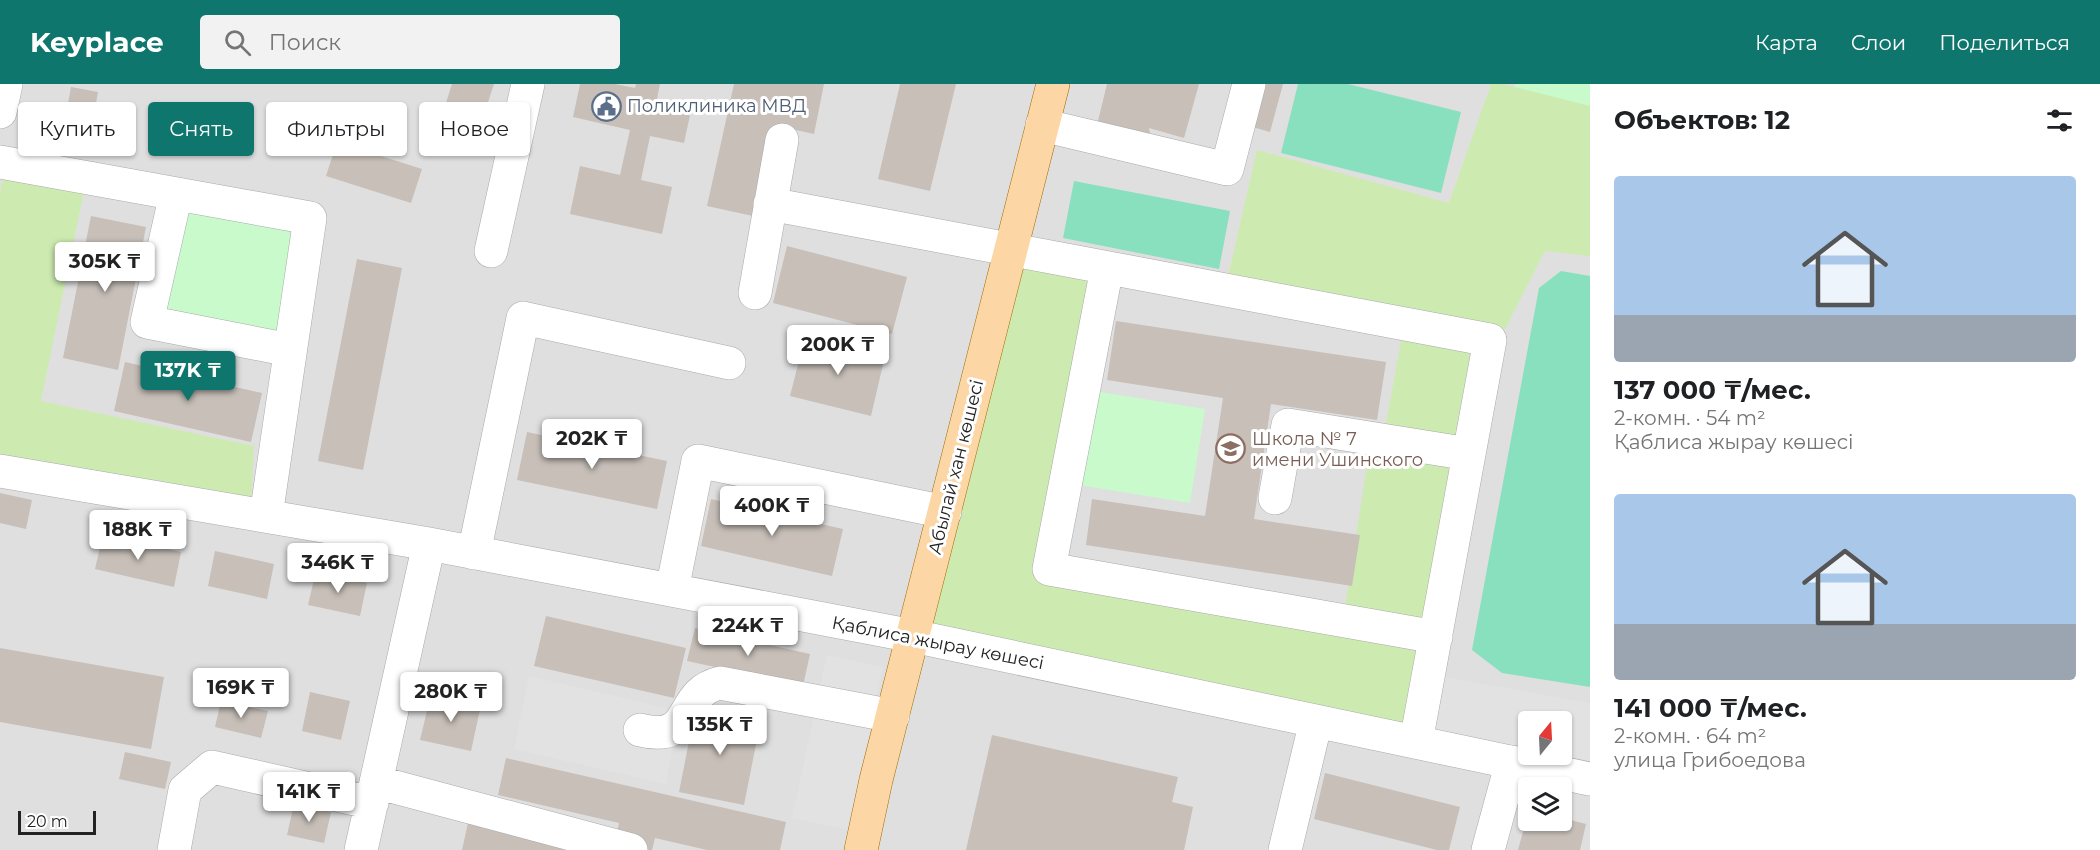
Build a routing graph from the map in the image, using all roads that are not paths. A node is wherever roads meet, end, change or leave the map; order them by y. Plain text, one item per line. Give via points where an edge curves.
1 (6, 84) edge
2 (528, 84) edge
3 (1053, 84) edge
4 (1249, 84) edge
5 (0, 112) edge
6 (1042, 125) junction
7 (782, 140) dead end
8 (0, 162) edge
9 (176, 194) junction
10 (771, 204) junction
11 (1011, 249) junction
12 (491, 251) dead end
13 (1107, 268) junction
14 (755, 293) dead end
15 (290, 350) junction
16 (729, 363) dead end
17 (1469, 454) junction
18 (0, 471) edge
19 (1275, 498) dead end
20 (945, 512) junction
21 (266, 516) junction
22 (429, 544) junction
23 (474, 553) junction
24 (672, 590) junction
25 (913, 636) junction
26 (1436, 637) junction
27 (892, 716) junction
28 (1316, 721) junction
29 (640, 730) dead end
30 (1416, 742) junction
31 (1512, 762) junction
32 (1590, 779) edge
33 (374, 793) junction
34 (174, 850) edge
35 (361, 850) edge
36 (631, 850) edge
37 (861, 850) edge
38 (1285, 850) edge
39 (1488, 850) edge

1 - 5 street
2 - 12 street
3 - 6 main road, Абылай хан көшесі
4 - 6 street via 1227,169
6 - 11 main road, Абылай хан көшесі
7 - 10 street
8 - 9 street
9 - 15 street via 310,218
9 - 15 street via 147,322
10 - 11 street
10 - 14 street
11 - 13 street
11 - 20 main road, Абылай хан көшесі
13 - 17 street via 1490,340
13 - 26 street via 1049,569
15 - 21 street
16 - 23 street via 523,318
17 - 19 street via 1288,425
17 - 26 street
18 - 21 street, Қаблиса жырау көшесі
20 - 24 street via 698,461
20 - 25 main road, Абылай хан көшесі
21 - 22 street, Қаблиса жырау көшесі
22 - 23 street, Қаблиса жырау көшесі
22 - 33 street
23 - 24 street, Қаблиса жырау көшесі
24 - 25 street, Қаблиса жырау көшесі
25 - 27 main road, Абылай хан көшесі
25 - 28 street, Қаблиса жырау көшесі
26 - 30 street
27 - 29 street via 720,683 708,686 696,696 680,723 669,732 656,735
27 - 37 main road, Абылай хан көшесі
28 - 30 street, Қаблиса жырау көшесі
28 - 38 street
30 - 31 street, Қаблиса жырау көшесі
31 - 32 street, Қаблиса жырау көшесі
31 - 39 street
33 - 34 street via 212,767 185,790
33 - 35 street
33 - 36 street

